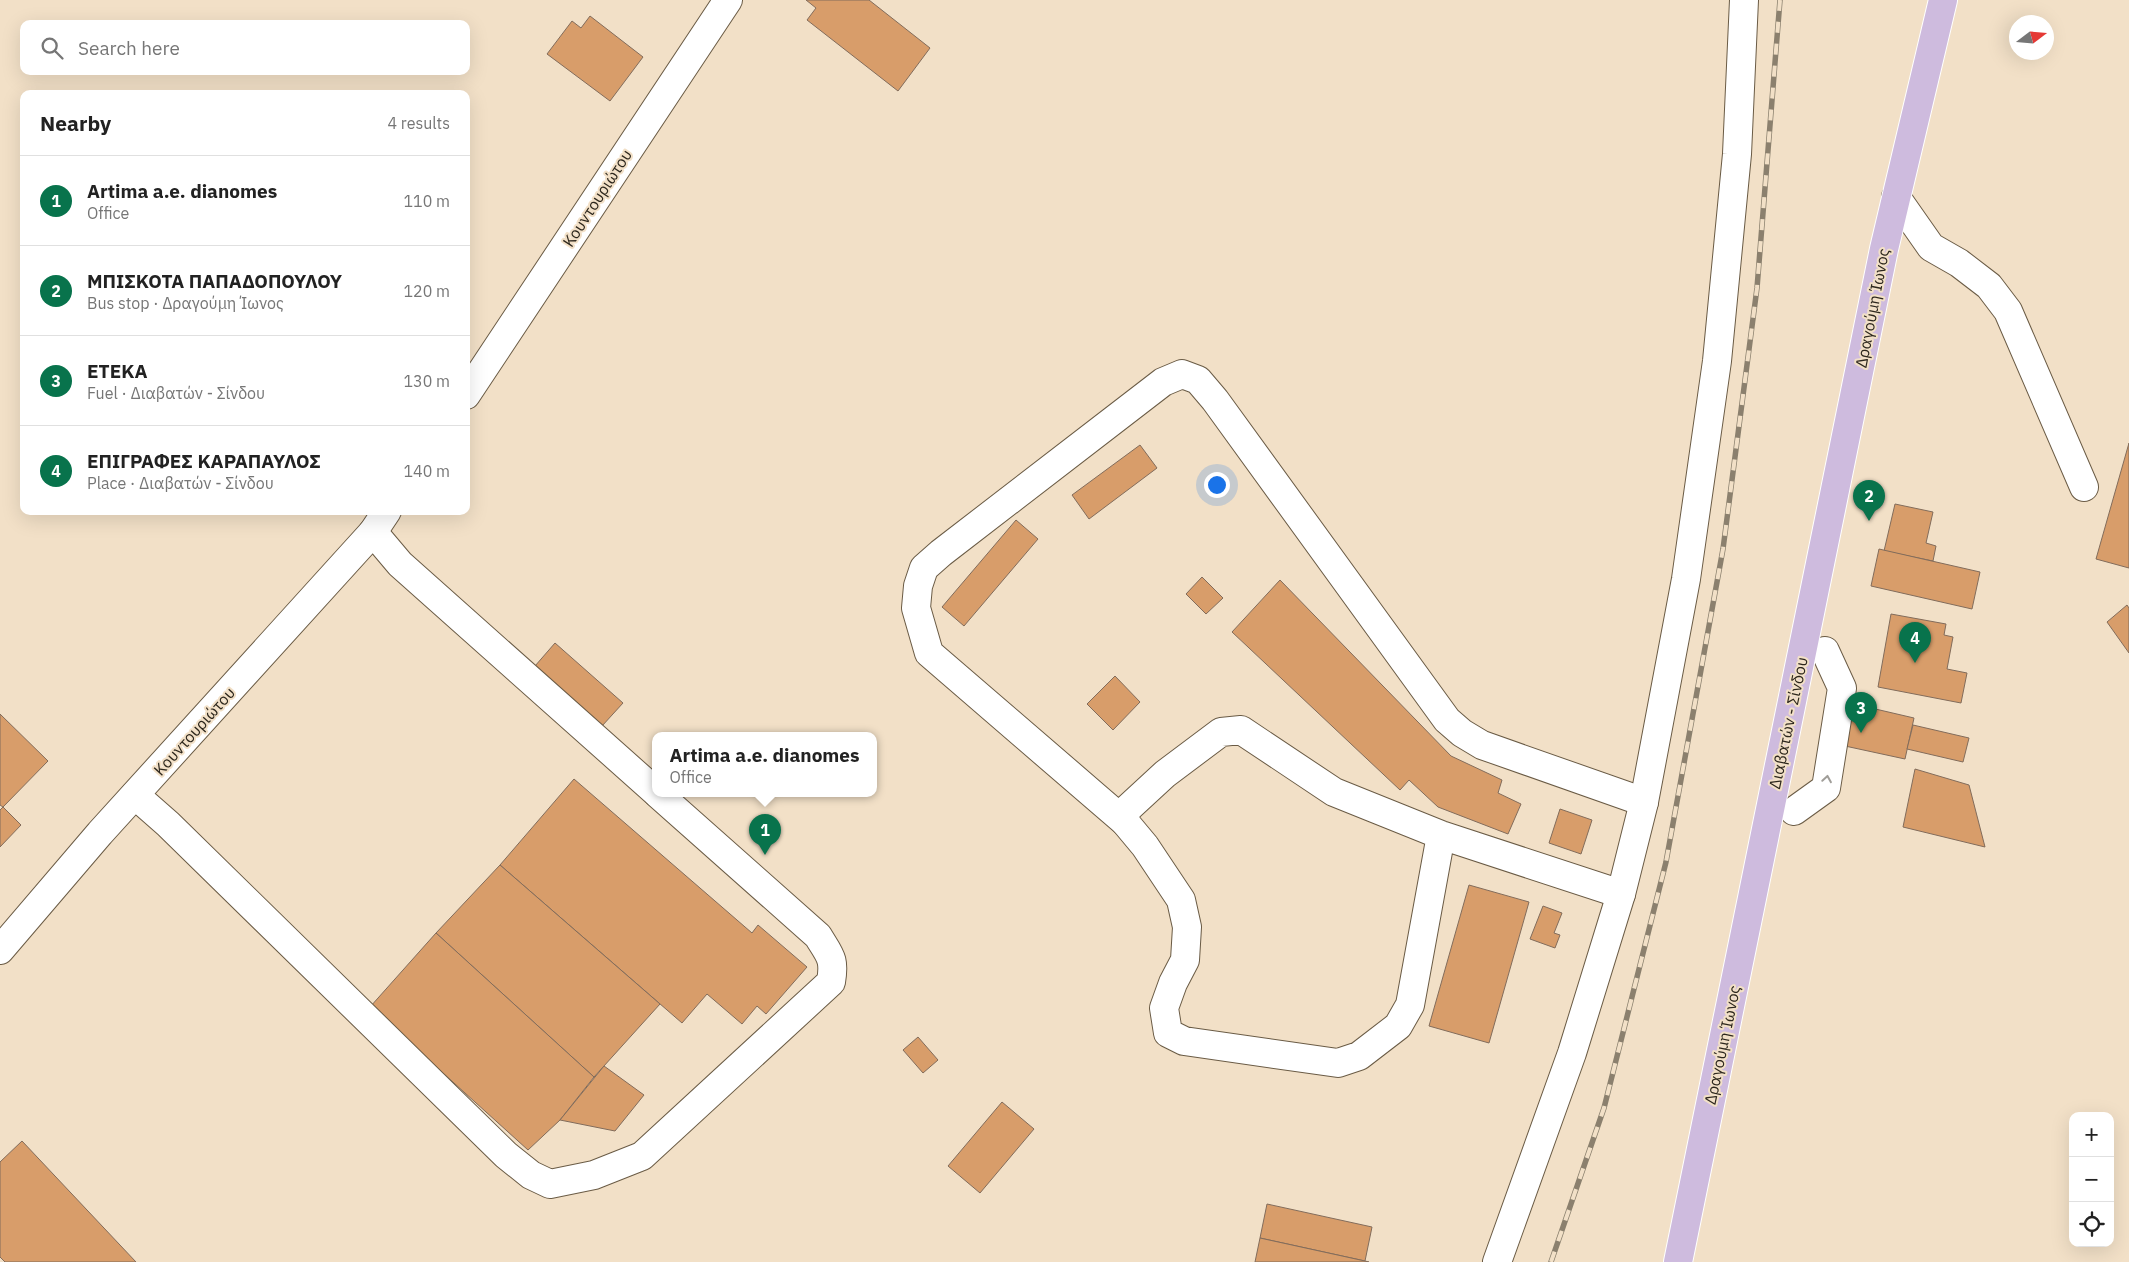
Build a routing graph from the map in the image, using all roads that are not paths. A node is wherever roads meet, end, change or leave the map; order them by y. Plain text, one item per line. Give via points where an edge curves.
1 (728, 0) edge
2 (1744, 0) edge
3 (1943, 0) edge
4 (1896, 198) junction
5 (470, 389) edge
6 (2084, 487) dead end
7 (380, 522) edge
8 (1810, 618) joint
9 (1825, 651) dead end
10 (652, 789) edge
11 (135, 795) junction
12 (662, 797) edge
13 (1644, 802) junction
14 (1794, 811) dead end
15 (1125, 822) junction
16 (1766, 828) joint
17 (1441, 835) junction
18 (1621, 894) junction
19 (0, 950) edge
20 (1497, 1262) edge
21 (1678, 1262) edge

1 - 5 street, Κουντουριώτου
2 - 13 street via 1737,154 1717,362 1686,579
3 - 4 main road, Δραγούμη Ίωνος
4 - 6 street via 1931,247 1959,262 1989,286 2008,311
4 - 8 main road, Δραγούμη Ίωνος
7 - 10 street via 400,564
7 - 11 street, Κουντουριώτου
8 - 16 main road, Διαβατών - Σίνδου
14 -> 9 street via 1826,788 1842,688
11 - 12 street via 506,1155 531,1175 550,1184 594,1175 642,1156 831,982 834,965 818,936
11 - 19 street, Κουντουριώτου
13 - 15 street via 1482,745 1447,720 1215,400 1198,380 1182,374 1163,382 941,553 924,568 918,586 916,608 929,653
13 - 18 street
15 - 17 street via 1126,810 1165,774 1221,732 1241,730 1334,792
15 - 17 street via 1181,900 1187,927 1185,960 1164,1008 1168,1033 1184,1041 1338,1063 1359,1056 1398,1026 1410,1005
16 - 21 main road, Δραγούμη Ίωνος
17 - 18 street
18 - 20 street via 1572,1054

